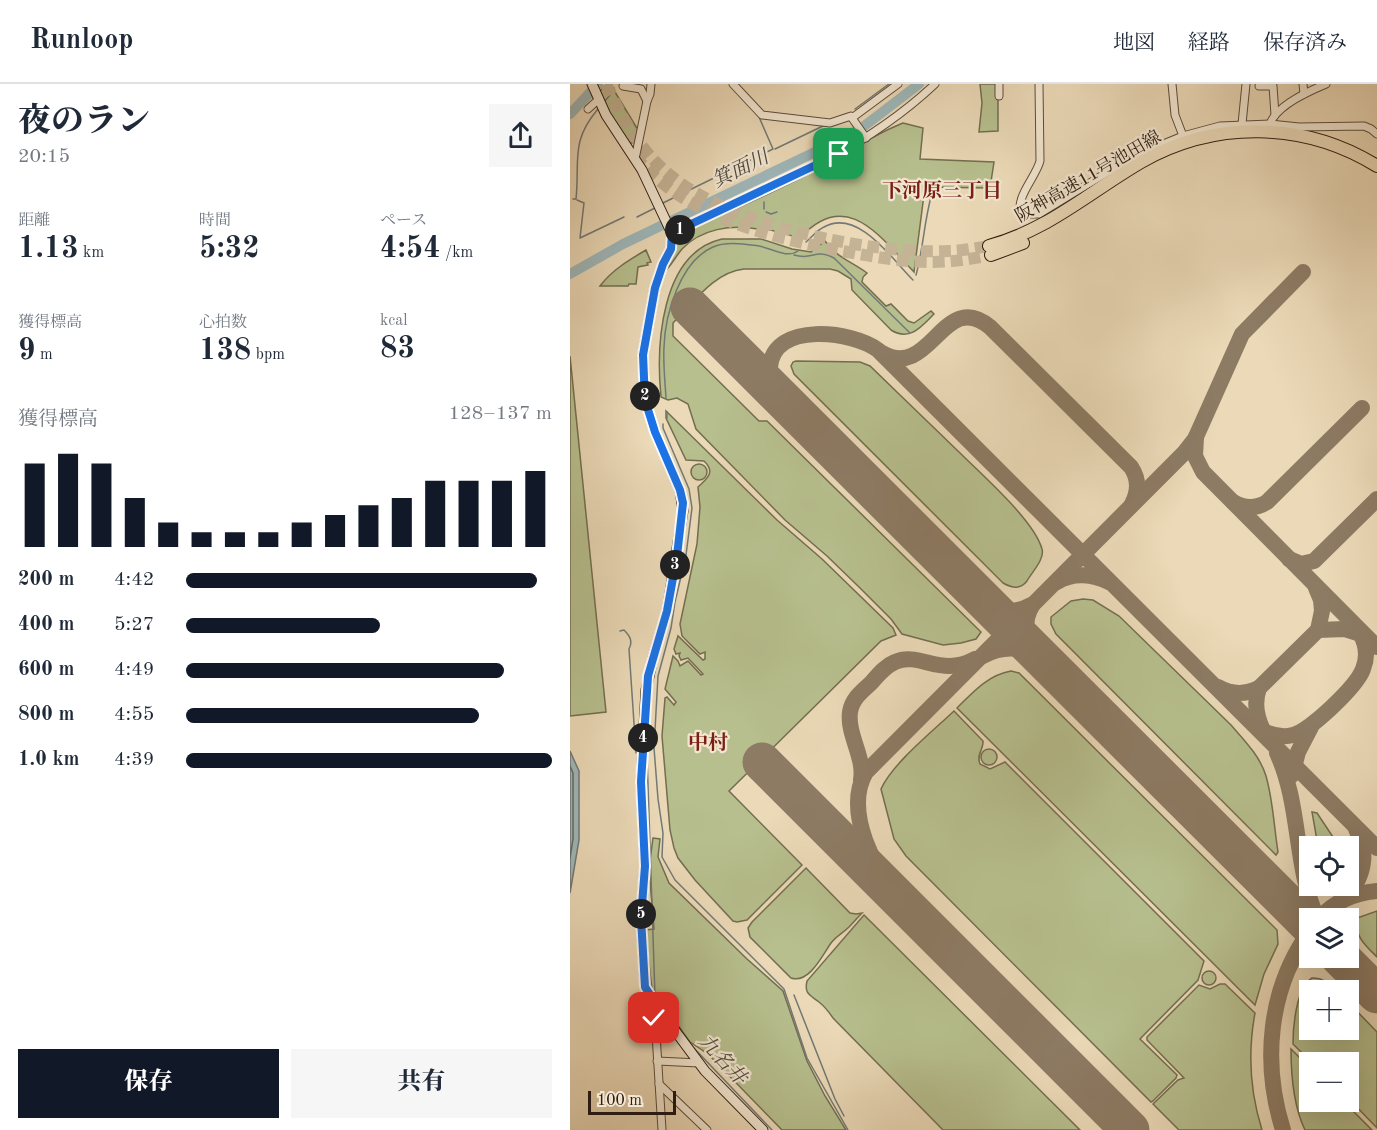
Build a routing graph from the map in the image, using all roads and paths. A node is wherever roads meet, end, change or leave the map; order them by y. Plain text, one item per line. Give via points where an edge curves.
1 (592, 84) edge
2 (651, 84) edge
3 (733, 84) edge
4 (898, 84) edge
5 (934, 84) edge
6 (999, 84) edge
7 (1039, 84) edge
8 (1172, 84) edge
9 (1246, 84) edge
10 (1303, 84) edge
11 (1326, 84) edge
12 (623, 86) dead end
13 (1259, 86) dead end
14 (1304, 94) junction
15 (999, 96) dead end
16 (598, 98) junction
17 (646, 101) junction
18 (588, 109) dead end
19 (1275, 115) junction
20 (853, 119) junction
21 (1242, 124) junction
22 (1270, 124) junction
23 (1377, 135) edge
24 (865, 136) junction
25 (1183, 136) junction
26 (635, 159) junction
27 (1377, 166) edge
28 (1377, 175) edge
29 (672, 232) junction
30 (661, 1012) junction
31 (657, 1061) junction
32 (699, 1063) junction
33 (659, 1084) junction
34 (662, 1130) edge
35 (708, 1130) edge
36 (763, 1130) edge

1 - 16 street
2 - 17 street
3 - 20 street via 762,115 830,123 851,116
4 - 20 street
5 - 24 street
6 - 15 street
7 - 25 street via 1040,161 1019,206 1021,214 1039,214 1144,152
8 - 25 street via 1175,115
9 - 21 street
10 - 14 street
11 - 14 street
12 - 17 street via 640,88
13 - 19 street via 1273,86
14 - 19 street
16 - 18 street
16 - 26 street
17 - 26 street
19 - 22 street
20 - 24 street
21 - 22 street
21 - 25 street
22 - 23 street via 1299,128 1364,126
24 - 29 street via 792,177
26 - 29 street
27 - 28 highway, 阪神高速11号池田線 via 1337,146 1297,135 1259,131 1211,135 1159,154 1046,224 990,250 1049,231 1149,167 1213,143 1259,139 1302,143 1347,158
29 - 30 street via 671,249 655,288 643,355 645,400 683,503 667,611 648,676 641,782 645,987
30 - 31 street via 654,1018
30 - 32 street
31 - 32 street
31 - 33 street
32 - 36 street
33 - 34 street
33 - 35 street

